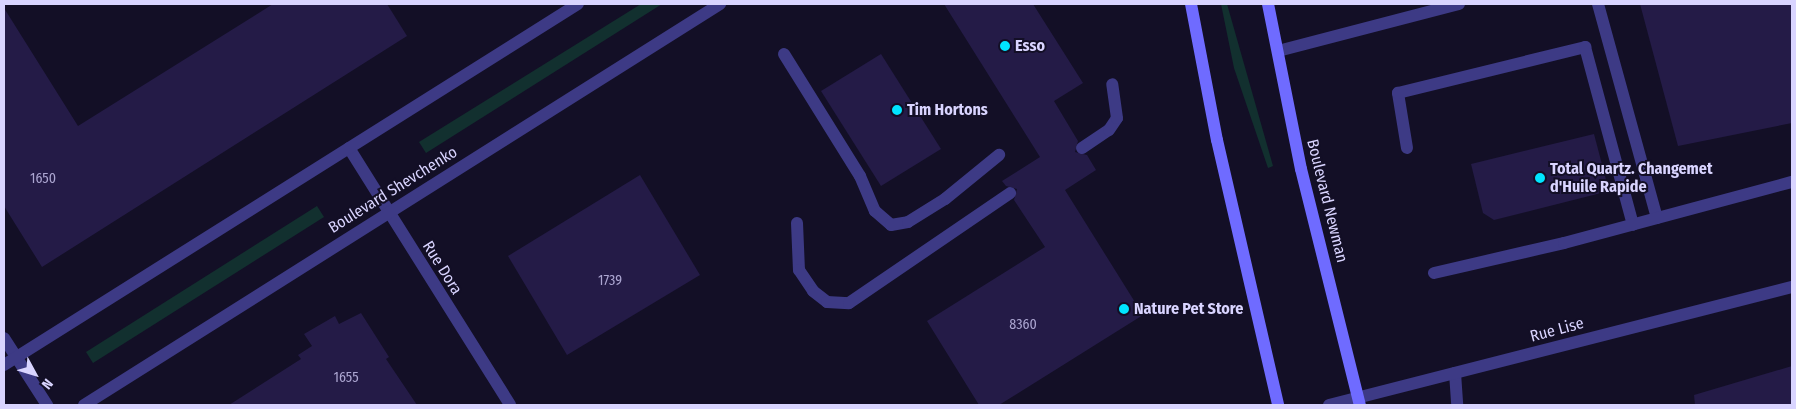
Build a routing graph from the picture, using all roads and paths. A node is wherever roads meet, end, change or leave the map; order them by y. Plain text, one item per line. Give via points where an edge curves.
1 (578, 4) edge
2 (720, 4) edge
3 (1191, 4) edge
4 (1268, 4) edge
5 (1459, 4) edge
6 (1598, 4) edge
7 (1278, 51) junction
8 (784, 54) dead end
9 (1112, 84) dead end
10 (349, 148) junction
11 (1082, 148) dead end
12 (1407, 148) dead end
13 (999, 155) dead end
14 (1792, 182) edge
15 (1010, 193) dead end
16 (388, 213) junction
17 (1657, 218) junction
18 (797, 223) dead end
19 (1633, 225) junction
20 (1434, 273) dead end
21 (1792, 287) edge
22 (4, 338) edge
23 (16, 358) junction
24 (4, 366) edge
25 (1455, 373) junction
26 (1359, 402) edge
27 (46, 405) edge
28 (84, 405) edge
29 (510, 405) edge
30 (1278, 405) edge
31 (1329, 405) edge
32 (1457, 405) edge

1 - 10 street
2 - 16 street, Boulevard Shevchenko
3 - 30 main road via 1225,178
4 - 7 main road, Boulevard Newman
5 - 7 street
6 - 17 street
7 - 26 main road, Boulevard Newman via 1301,169
8 - 13 street via 860,176 875,211 891,225 908,222 945,199
9 - 11 street via 1117,118 1109,130
10 - 16 street, Rue Dora
10 - 23 street
12 - 19 street via 1398,93 1585,47
14 - 17 street
15 - 18 street via 849,303 828,302 813,291 800,270
16 - 28 street, Boulevard Shevchenko
16 - 29 street, Rue Dora
17 - 19 street
19 - 20 street
21 - 25 street, Rue Lise
22 - 23 street
23 - 24 street
23 - 27 street
25 - 26 street, Rue Lise
25 - 32 street
26 - 31 street, Rue Lise

